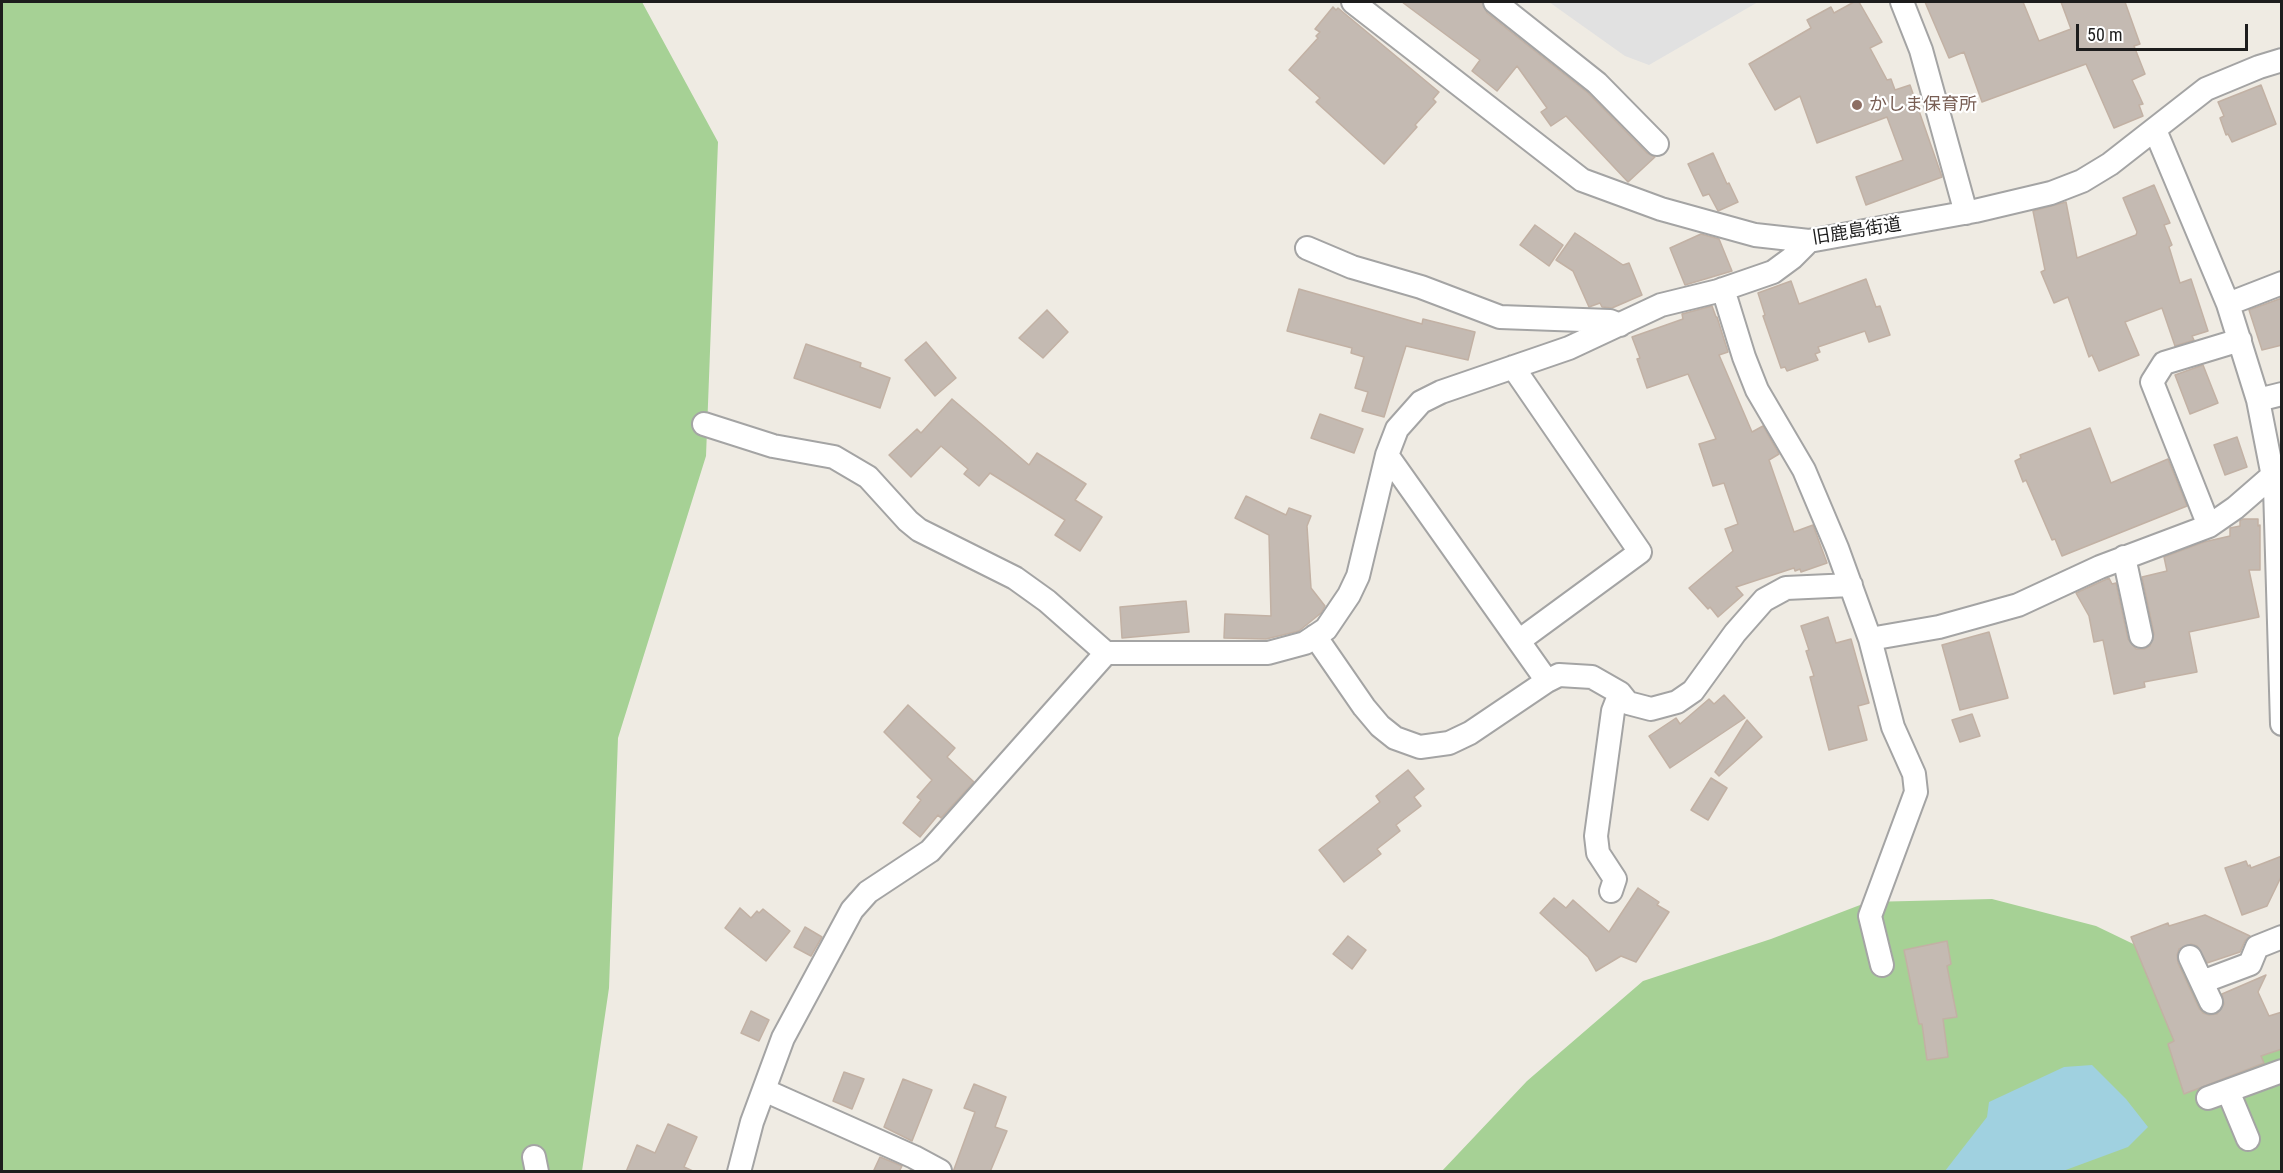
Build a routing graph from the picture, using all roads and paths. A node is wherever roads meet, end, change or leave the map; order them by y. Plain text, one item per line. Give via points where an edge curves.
1 (1353, 2) edge
2 (1495, 2) edge
3 (1902, 2) edge
4 (2282, 60) edge
5 (2155, 130) junction
6 (1657, 144) dead end
7 (1966, 213) junction
8 (1809, 241) junction
9 (1307, 248) dead end
10 (2282, 283) edge
11 (1723, 289) junction
12 (2228, 304) junction
13 (1620, 325) junction
14 (2240, 340) junction
15 (1513, 367) junction
16 (2282, 394) edge
17 (2258, 400) junction
18 (704, 424) dead end
19 (1387, 455) junction
20 (2273, 475) junction
21 (2278, 505) edge
22 (2209, 526) junction
23 (2124, 558) junction
24 (1851, 585) junction
25 (2280, 592) edge
26 (1315, 636) junction
27 (2141, 636) dead end
28 (1870, 639) junction
29 (1520, 640) junction
30 (1106, 653) junction
31 (2281, 660) edge
32 (1547, 681) junction
33 (1620, 693) junction
34 (2282, 724) edge
35 (1611, 891) dead end
36 (2282, 937) edge
37 (2190, 957) dead end
38 (1882, 965) dead end
39 (2282, 1071) edge
40 (764, 1090) junction
41 (2248, 1139) dead end
42 (940, 1171) edge
43 (739, 1172) edge

1 - 8 street, 旧鹿島街道 via 1582,180 1661,209 1755,235
2 - 6 street via 1597,83
3 - 7 street via 1921,50
4 - 5 street, 旧鹿島街道 via 2206,89
5 - 7 street, 旧鹿島街道 via 2082,180 2051,193
5 - 12 street
7 - 8 street, 旧鹿島街道
8 - 11 street via 1773,272
9 - 13 street via 1500,317 1610,321
10 - 12 street
11 - 13 street via 1661,305
11 - 24 street via 1757,390 1804,470
12 - 14 street
13 - 15 street
14 - 17 street
14 - 22 street via 2164,363 2152,382
15 - 19 street via 1421,402 1397,429
15 - 29 street via 1640,552
16 - 17 street
17 - 20 street
18 - 30 street via 773,446 834,456 868,477 919,530 1015,578
19 - 26 street via 1358,576 1326,629
19 - 29 street
20 - 21 street
20 - 22 street
21 - 25 street
22 - 23 street
23 - 27 street
23 - 28 street via 2018,605 1939,627
24 - 28 street
24 - 33 street via 1786,588 1764,600 1693,691 1677,702 1651,709 1628,703
25 - 31 street
26 - 30 street via 1305,643 1269,653
26 - 32 street via 1380,726 1395,738 1420,747 1449,743 1470,733
28 - 38 street via 1893,727 1914,774 1916,792 1870,916
29 - 32 street
30 - 40 street via 930,851 868,892 852,910 783,1038
31 - 34 street
32 - 33 street via 1570,674 1592,677
33 - 35 street via 1613,711 1596,836 1598,853 1615,879
36 - 37 street via 2257,947 2250,964 2206,992
39 - 41 street via 2218,1095
40 - 42 street
40 - 43 street

